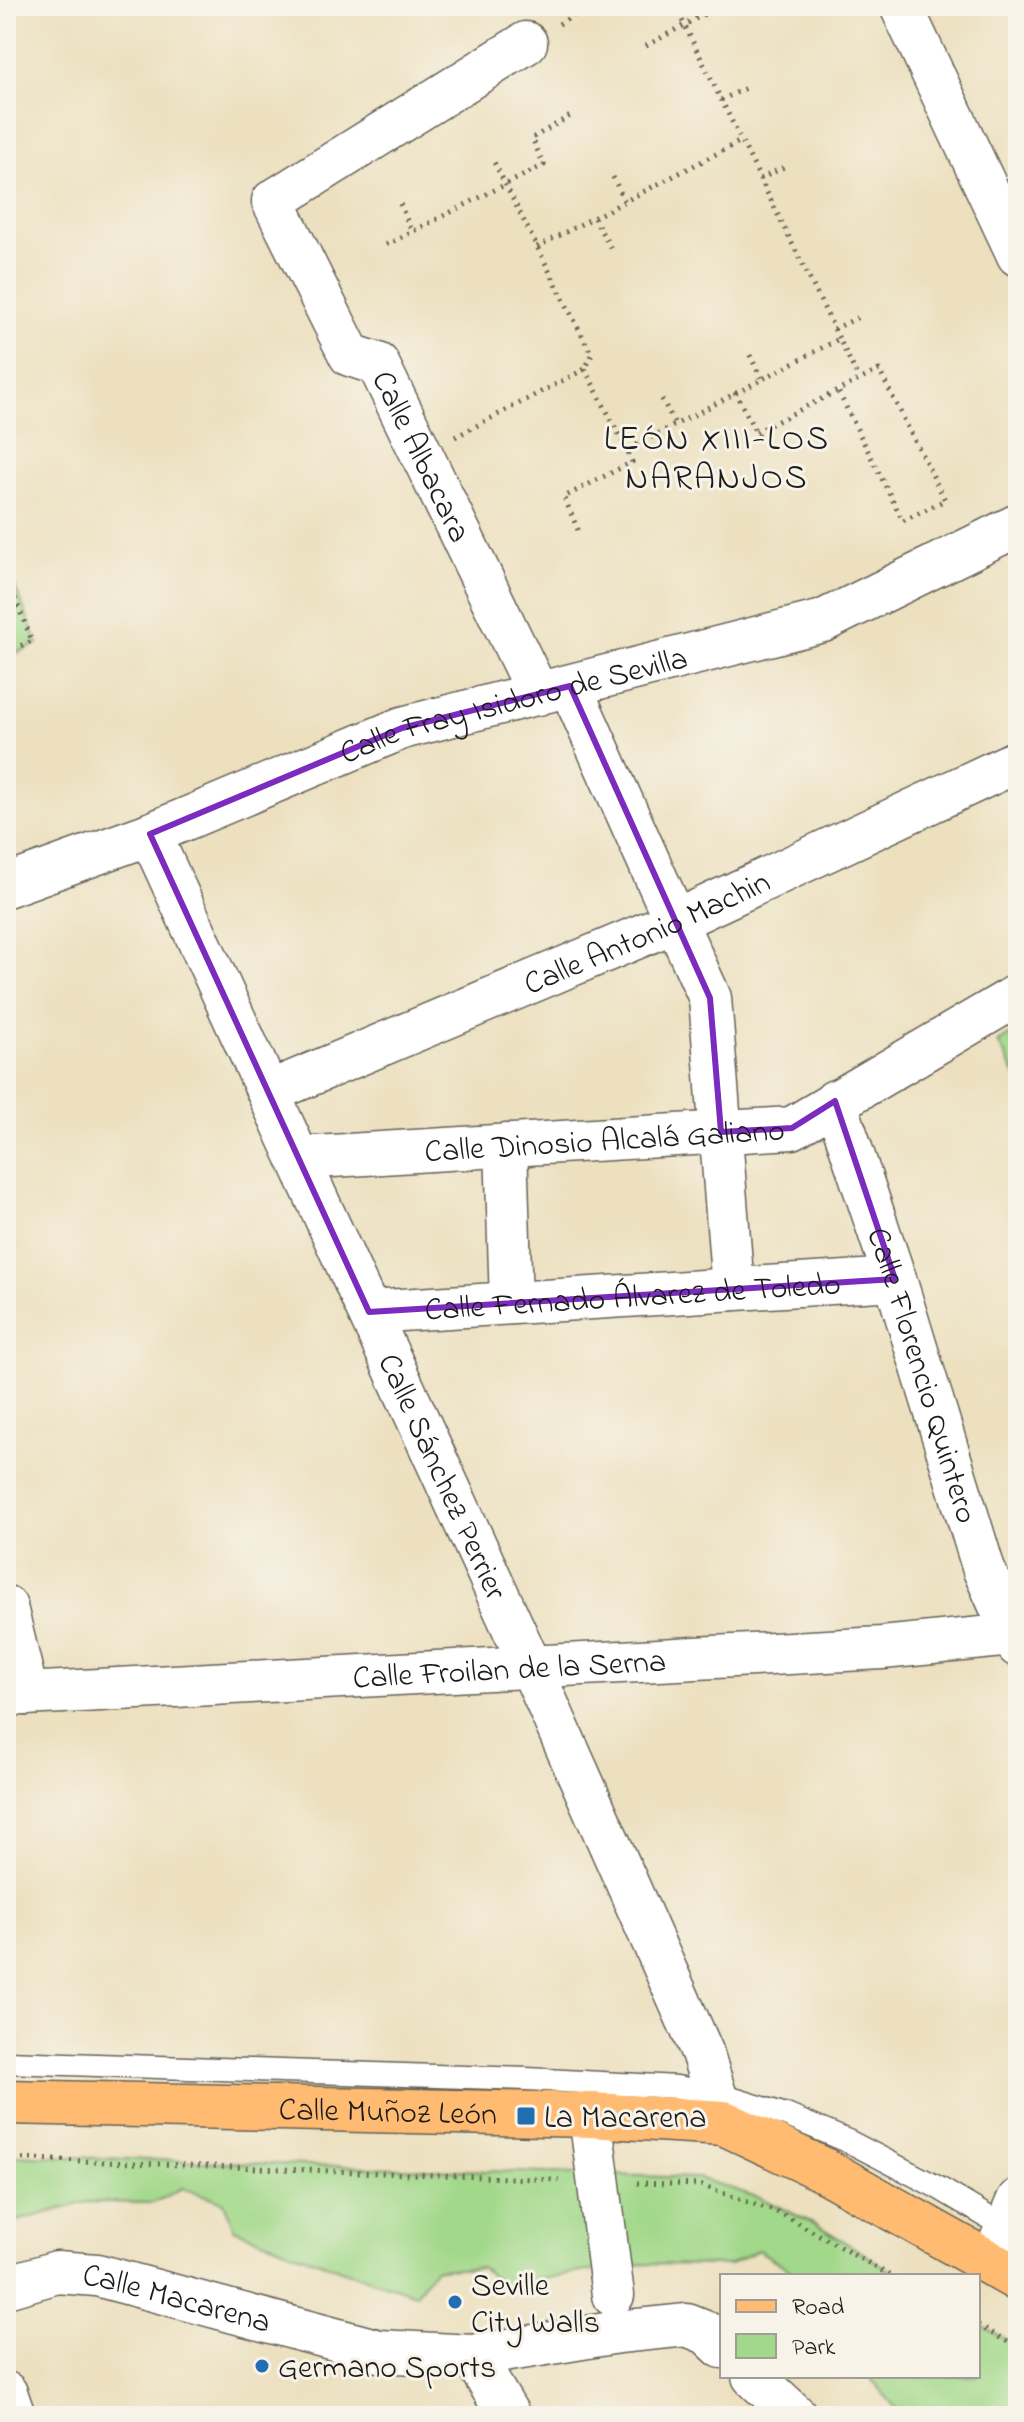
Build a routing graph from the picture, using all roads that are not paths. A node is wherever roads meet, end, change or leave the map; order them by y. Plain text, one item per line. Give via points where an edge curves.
1 (901, 6) edge
2 (526, 43) dead end
3 (1018, 255) edge
4 (1018, 525) edge
5 (554, 690) junction
6 (1018, 761) edge
7 (150, 834) junction
8 (6, 886) edge
9 (676, 921) junction
10 (1018, 995) edge
11 (269, 1092) junction
12 (835, 1101) junction
13 (721, 1132) junction
14 (506, 1145) junction
15 (299, 1158) junction
16 (895, 1279) junction
17 (733, 1289) junction
18 (511, 1303) junction
19 (369, 1312) junction
20 (6, 1607) edge
21 (1015, 1640) edge
22 (531, 1667) junction
23 (17, 1694) edge
24 (6, 2062) edge
25 (6, 2102) edge
26 (719, 2108) junction
27 (590, 2115) junction
28 (1010, 2241) edge
29 (6, 2287) edge
30 (615, 2310) junction
31 (720, 2345) edge
32 (473, 2356) junction
33 (755, 2378) edge
34 (6, 2393) edge
35 (14, 2416) edge
36 (509, 2416) edge
37 (796, 2416) edge

1 - 3 street
2 - 5 street, Calle Albacara via 273,201 350,355 378,364
4 - 5 street, Calle Fray Isidoro de Sevilla via 823,621
5 - 7 street, Calle Fray Isidoro de Sevilla via 402,728
5 - 9 street, Calle Albacara
6 - 9 street, Calle Antonio Machin
7 - 8 street, Calle Fray Isidoro de Sevilla
7 - 11 street, Calle Sánchez Perrier
9 - 11 street, Calle Antonio Machin
9 - 13 street, Calle Albacara via 710,998
10 - 12 street, Calle Dinosio Alcalá Galiano
11 - 15 street, Calle Sánchez Perrier
12 - 13 street, Calle Dinosio Alcalá Galiano via 792,1128
12 - 16 street, Calle Florencio Quintero
13 - 14 street, Calle Dinosio Alcalá Galiano
13 - 17 street, Calle Albacara
14 - 15 street, Calle Dinosio Alcalá Galiano
14 - 18 street
15 - 19 street, Calle Sánchez Perrier
16 - 17 street, Calle Fernado Álvarez de Toledo
16 - 21 street, Calle Florencio Quintero via 984,1570
17 - 18 street, Calle Fernado Álvarez de Toledo
18 - 19 street, Calle Fernado Álvarez de Toledo
19 - 22 street, Calle Sánchez Perrier
20 - 23 street
21 - 22 street, Calle Froilan de la Serna
22 - 23 street, Calle Froilan de la Serna
22 - 26 street, Calle Sánchez Perrier via 702,2052
24 - 26 lane, Calle Muñoz León via 677,2087
25 - 27 main road, Calle Muñoz León
26 - 27 main road, Calle Muñoz León
26 - 28 main road, Calle Muñoz León via 824,2170
27 - 30 street
29 - 32 street, Calle Macarena via 57,2272 97,2275 379,2351
30 - 31 street, Calle Macarena via 687,2325
30 - 32 street, Calle Macarena
32 - 36 street
33 - 37 street
34 - 35 street

